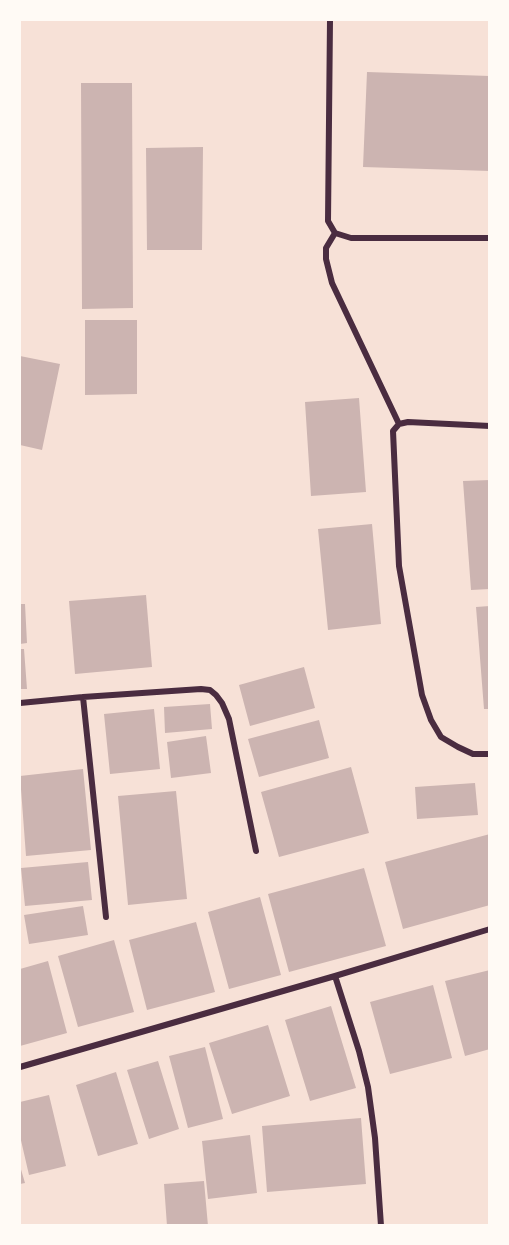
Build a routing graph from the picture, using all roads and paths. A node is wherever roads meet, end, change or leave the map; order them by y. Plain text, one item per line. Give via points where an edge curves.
1 (330, 20) edge
2 (335, 233) junction
3 (489, 238) edge
4 (399, 424) junction
5 (489, 426) edge
6 (83, 697) junction
7 (20, 703) edge
8 (489, 754) edge
9 (256, 851) dead end
10 (106, 917) dead end
11 (489, 929) edge
12 (335, 976) junction
13 (20, 1067) edge
14 (381, 1226) edge

1 - 2 street via 328,221
2 - 3 street via 351,238
2 - 4 street via 326,248 332,282
4 - 5 street
4 - 8 street via 393,431 399,566 423,695 441,737 473,754
6 - 7 street
6 - 9 street via 201,689 216,695 229,719
6 - 10 street
11 - 12 street
12 - 13 street
12 - 14 street via 368,1087

